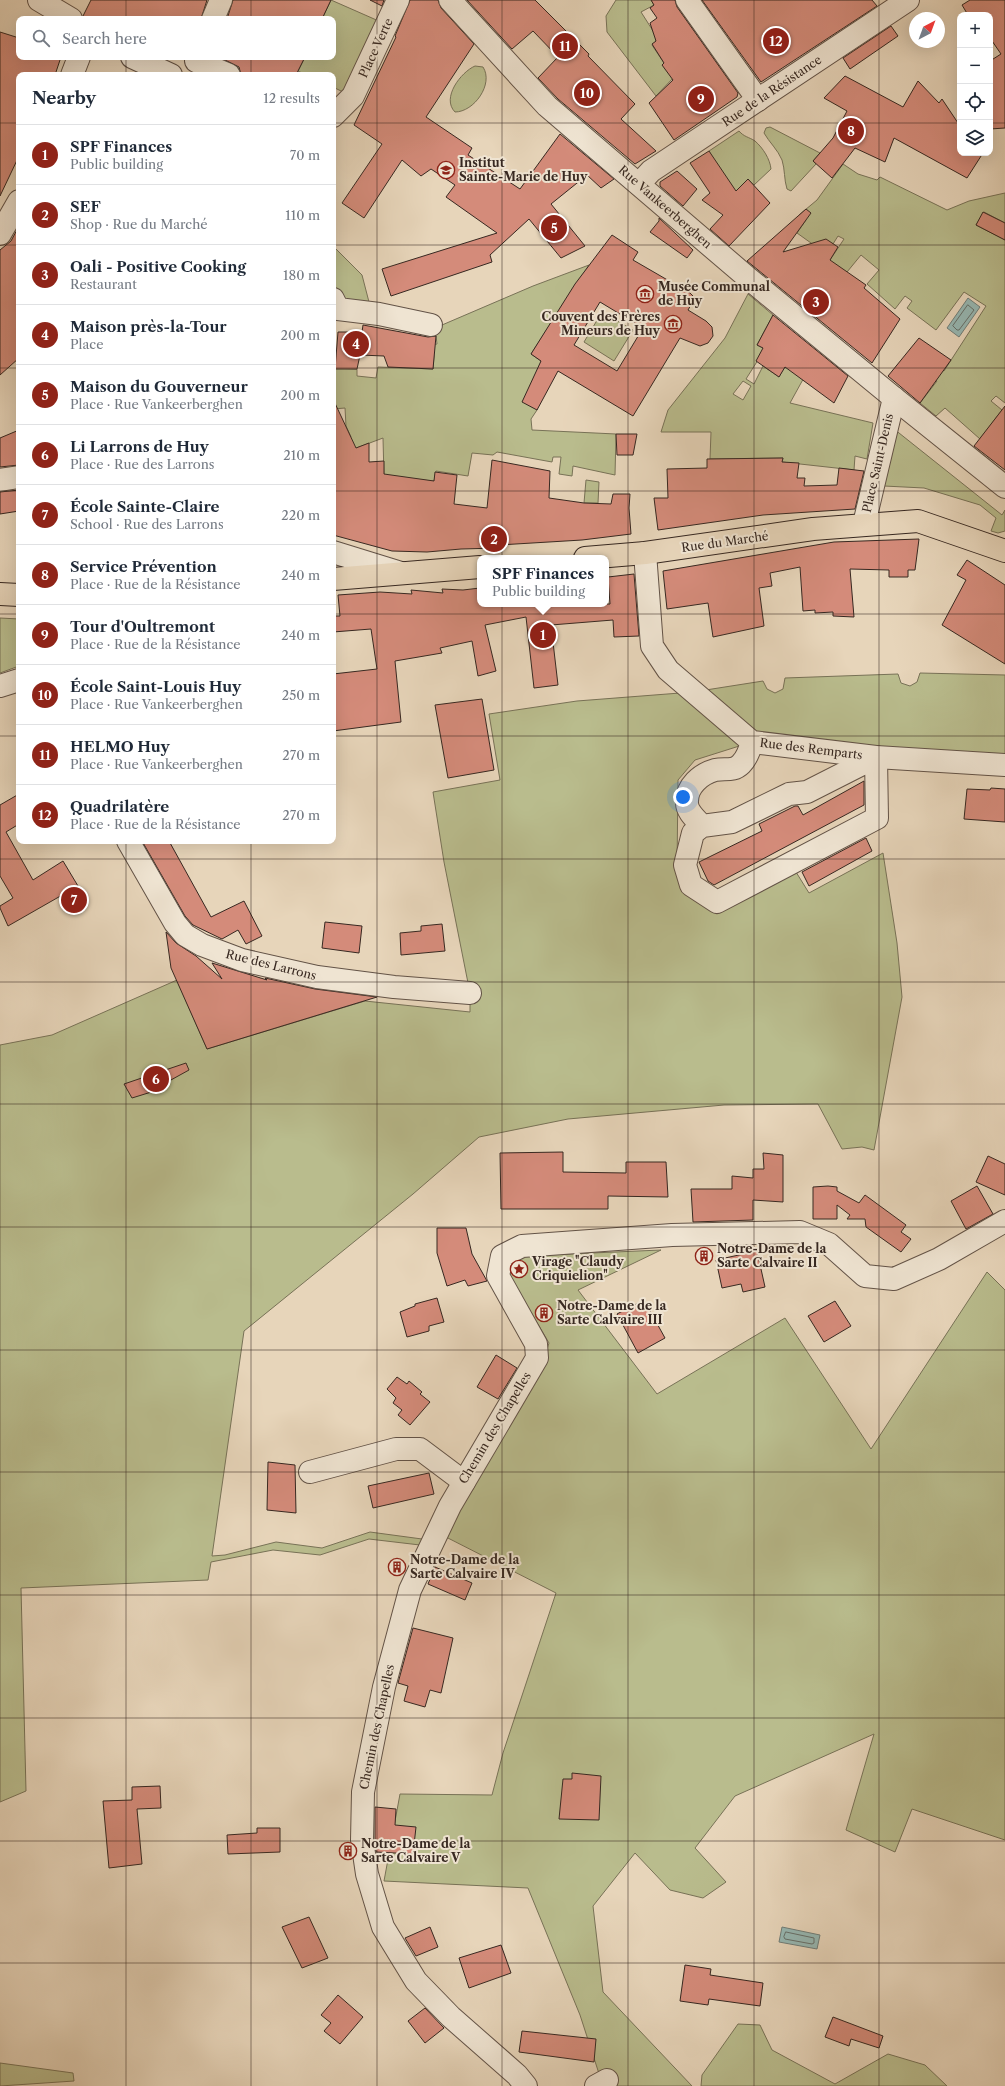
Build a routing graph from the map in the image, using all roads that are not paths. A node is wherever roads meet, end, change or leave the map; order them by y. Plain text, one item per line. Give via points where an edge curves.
1 (39, 0) edge
2 (221, 0) edge
3 (398, 0) edge
4 (450, 0) edge
5 (687, 0) edge
6 (908, 0) edge
7 (66, 16) edge
8 (214, 16) edge
9 (79, 60) edge
10 (138, 60) edge
11 (195, 63) edge
12 (73, 72) edge
13 (164, 72) edge
14 (220, 72) edge
15 (758, 100) junction
16 (336, 113) edge
17 (639, 184) junction
18 (16, 206) edge
19 (0, 234) edge
20 (336, 305) edge
21 (431, 325) dead end
22 (894, 398) junction
23 (16, 477) edge
24 (0, 480) edge
25 (1005, 487) edge
26 (864, 524) junction
27 (1005, 551) edge
28 (336, 553) edge
29 (645, 554) junction
30 (609, 556) edge
31 (477, 567) edge
32 (404, 574) junction
33 (336, 579) edge
34 (0, 594) edge
35 (16, 595) edge
36 (16, 681) edge
37 (0, 686) edge
38 (752, 742) junction
39 (876, 757) junction
40 (1005, 765) edge
41 (702, 826) junction
42 (130, 844) edge
43 (470, 993) dead end
44 (1005, 1221) edge
45 (310, 1472) dead end
46 (464, 1482) junction
47 (522, 2080) edge

1 - 7 street
2 - 8 street
3 - 16 street, Place Verte via 353,96
4 - 17 street, Rue Vankeerberghen via 547,106
5 - 15 street
6 - 15 street, Rue de la Résistance
9 - 12 street
10 - 13 street
11 - 14 street
15 - 17 street, Rue de la Résistance via 651,171
17 - 22 street, Rue Vankeerberghen
18 - 19 street
20 - 21 street via 338,309 379,314
22 - 25 street, Place Saint-Denis
22 - 26 street, Place Saint-Denis
23 - 24 street
26 - 27 main road, Place Saint-Denis via 918,521
26 - 29 main road, Rue du Marché
28 - 32 street
29 - 30 main road, Rue du Marché
29 - 38 street, Rue des Remparts via 652,646 668,670
31 - 32 main road
32 - 33 main road
34 - 35 main road
36 - 37 street
38 - 39 street, Rue des Remparts
38 - 41 street via 741,764 730,770 718,769 706,773 689,791 687,803 690,814
39 - 40 street, Rue des Remparts
39 - 41 street via 807,792 789,794 732,822
39 - 41 street via 877,818 717,902 691,885 685,866 693,833
42 - 43 street, Rue des Larrons via 175,923 185,935 202,945 242,960 317,977
44 - 46 street, Chemin des Chapelles via 938,1259 894,1279 865,1276 829,1244 800,1232 672,1235 522,1246 502,1256 498,1276 536,1344 536,1358
45 - 46 street via 396,1448 420,1449
46 - 47 street, Chemin des Chapelles via 436,1532 410,1590 384,1687 365,1785 362,1840 366,1874 383,1927 416,1981 451,2017

